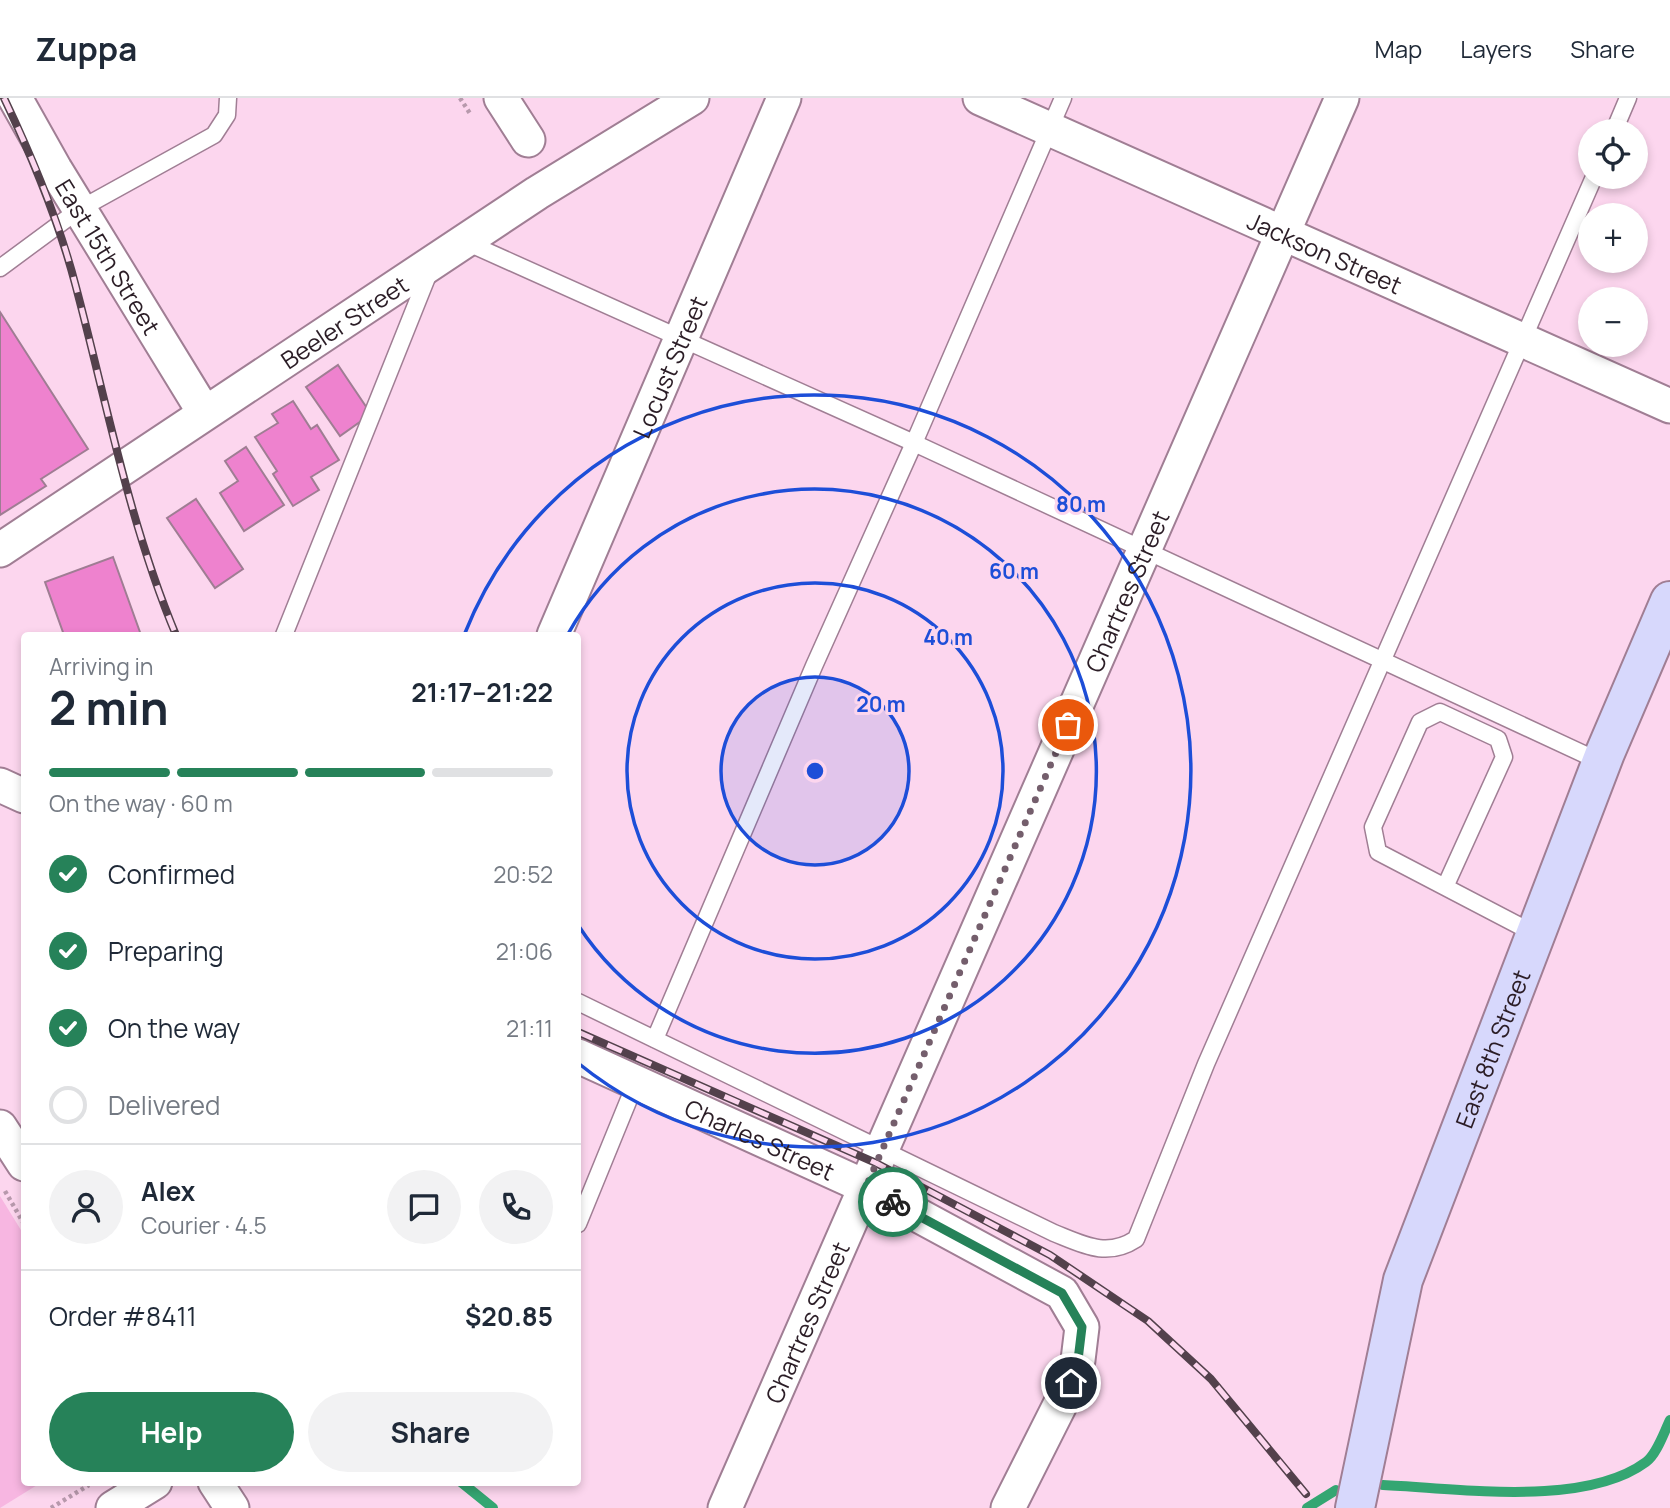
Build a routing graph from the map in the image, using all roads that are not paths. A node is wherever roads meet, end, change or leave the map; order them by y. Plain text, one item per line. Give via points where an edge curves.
1 (15, 98) edge
2 (228, 98) edge
3 (501, 98) edge
4 (692, 98) edge
5 (784, 98) edge
6 (980, 98) edge
7 (1063, 98) edge
8 (1342, 98) edge
9 (1628, 98) edge
10 (1619, 119) edge
11 (1050, 130) junction
12 (528, 140) dead end
13 (1589, 189) edge
14 (80, 209) junction
15 (1283, 233) junction
16 (466, 242) junction
17 (432, 264) junction
18 (0, 268) edge
19 (681, 338) junction
20 (1523, 340) junction
21 (1670, 406) edge
22 (204, 412) junction
23 (914, 443) junction
24 (0, 550) edge
25 (1144, 551) junction
26 (1670, 601) edge
27 (285, 632) edge
28 (555, 632) edge
29 (1385, 660) junction
30 (1602, 762) junction
31 (0, 785) edge
32 (21, 795) edge
33 (1445, 887) junction
34 (1535, 934) junction
35 (581, 1003) edge
36 (655, 1039) junction
37 (581, 1057) edge
38 (636, 1082) junction
39 (0, 1128) edge
40 (882, 1148) junction
41 (21, 1160) edge
42 (866, 1187) junction
43 (581, 1217) edge
44 (149, 1486) edge
45 (218, 1486) edge
46 (113, 1508) edge
47 (232, 1508) edge
48 (725, 1508) edge
49 (1008, 1508) edge
50 (1355, 1508) edge

1 - 14 street, East 15th Street
2 - 14 lane via 227,115 214,135
3 - 12 street
4 - 16 street, Beeler Street
5 - 19 street, Locust Street
6 - 11 street, Jackson Street
7 - 11 lane
8 - 15 street, Chartres Street
9 - 10 lane
11 - 15 street, Jackson Street
11 - 23 lane
13 - 20 lane
14 - 18 lane
14 - 22 street, East 15th Street
15 - 20 street, Jackson Street
15 - 25 street, Chartres Street
16 - 17 street, Beeler Street
16 - 19 lane
17 - 22 street, Beeler Street
17 - 27 lane
19 - 23 lane
19 - 28 street, Locust Street
20 - 21 street, Jackson Street
20 - 29 lane
22 - 24 street, Beeler Street
23 - 25 lane
23 - 36 lane
25 - 29 lane
25 - 40 street, Chartres Street
26 - 30 street, East 8th Street
29 - 30 lane
29 - 40 lane via 1206,1064 1136,1238 1121,1249 1079,1243
30 - 34 street, East 8th Street
31 - 32 street
33 - 33 lane via 1378,852 1373,827 1420,722 1440,712 1498,739 1504,757
33 - 34 lane
34 - 50 street, East 8th Street via 1403,1280
35 - 36 lane
36 - 40 lane
37 - 38 street, Charles Street
38 - 42 street, Charles Street
38 - 43 lane
39 - 41 street
40 - 42 street, Chartres Street
42 - 48 street, Chartres Street
42 - 49 street, Charles Street via 1062,1293 1082,1327 1071,1383
44 - 46 street
45 - 47 street

